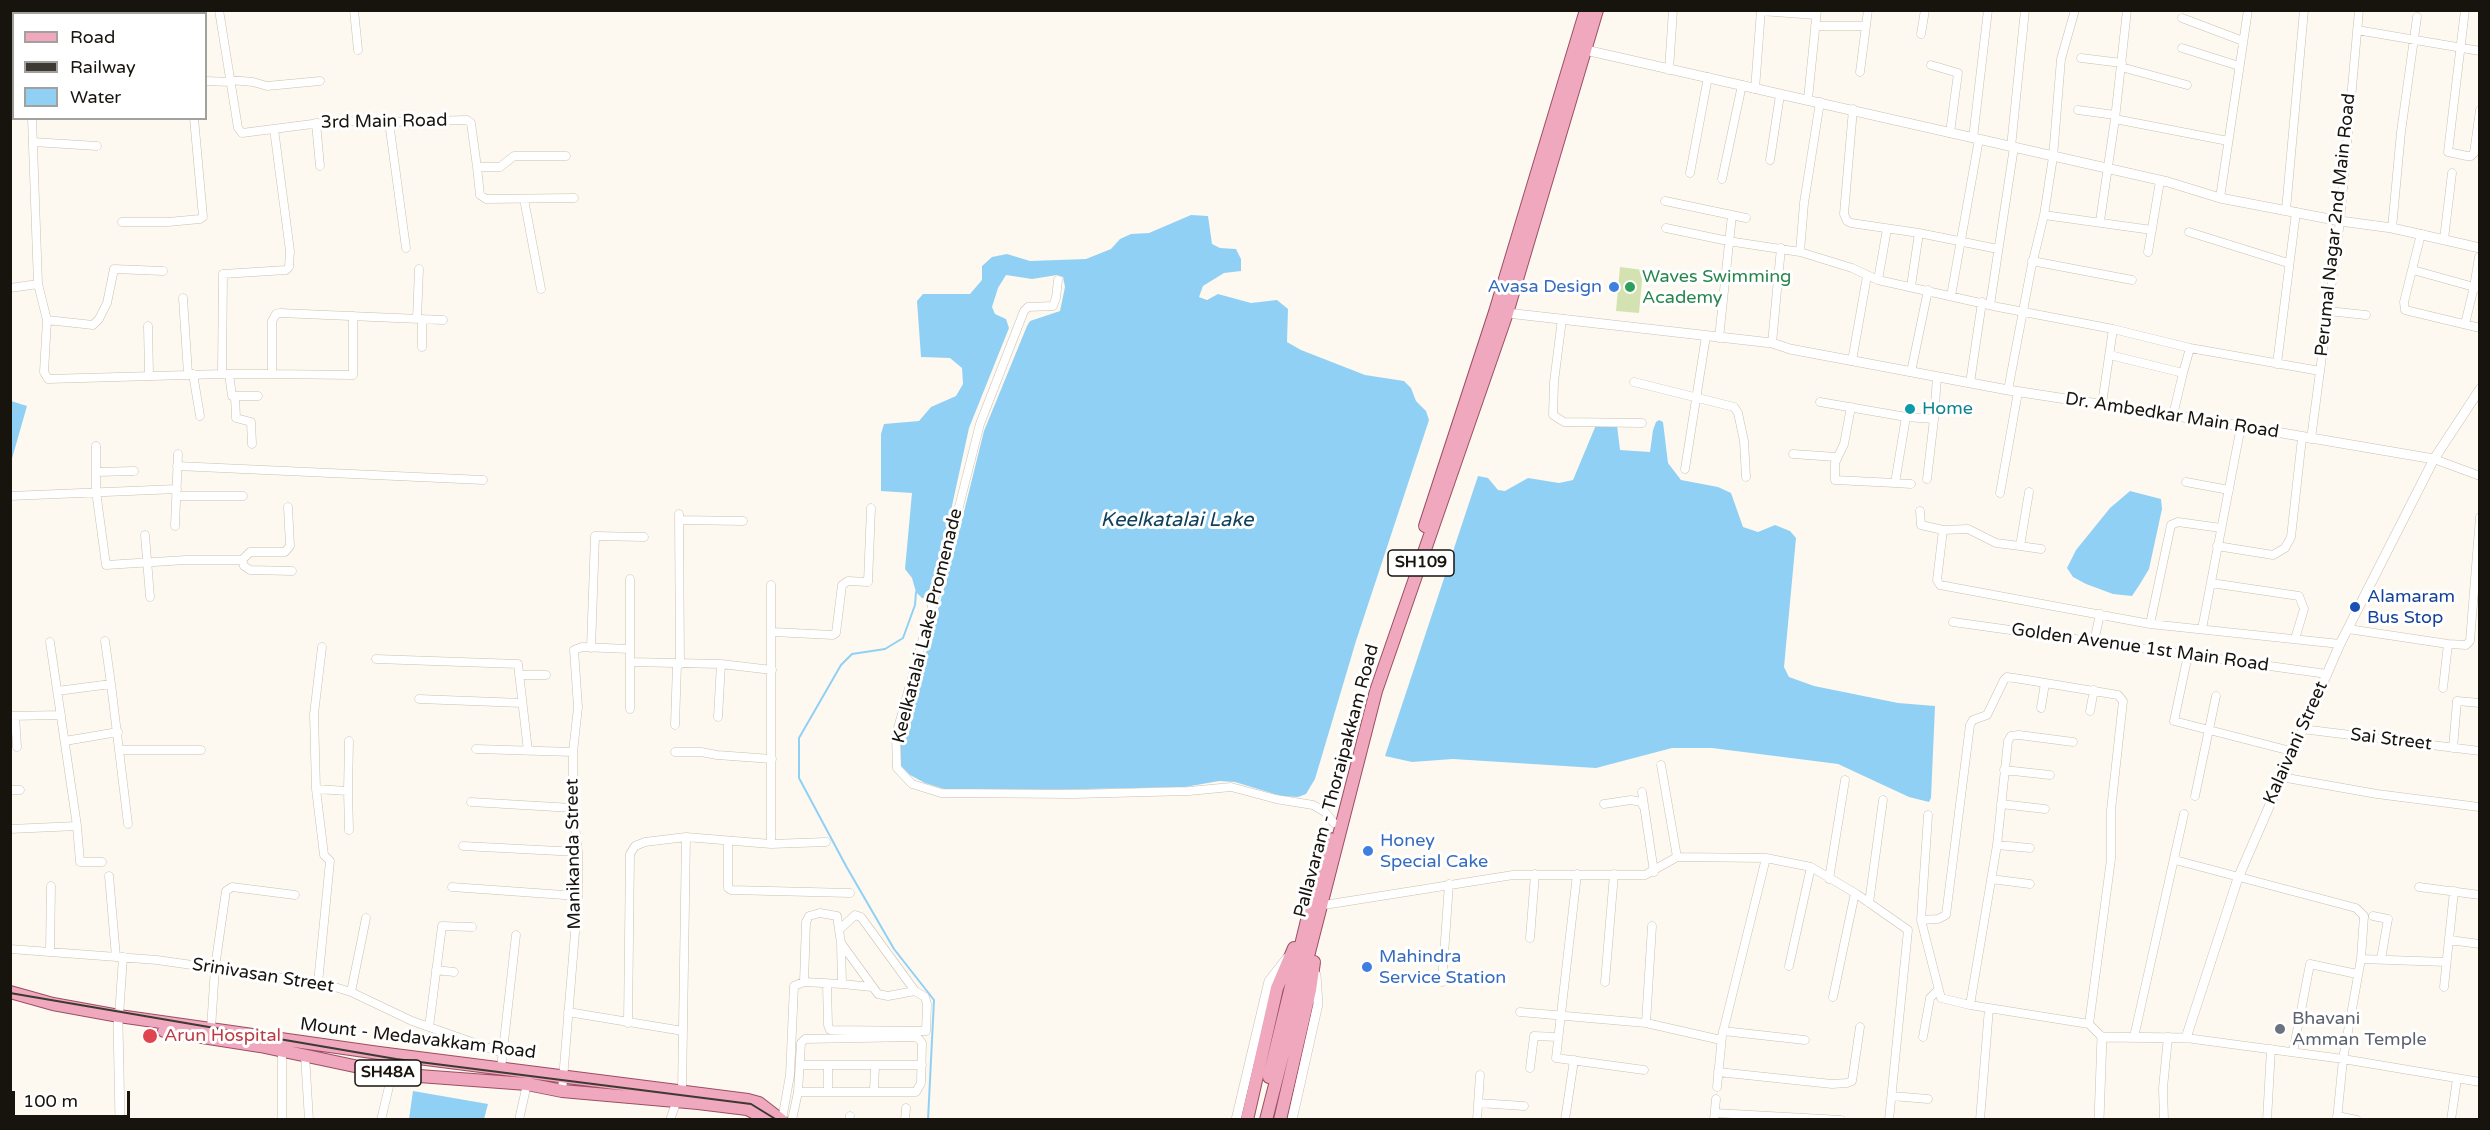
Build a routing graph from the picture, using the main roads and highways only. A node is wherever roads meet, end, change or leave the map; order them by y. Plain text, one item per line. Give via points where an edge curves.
1 (1586, 10) edge
2 (1597, 10) edge
3 (1580, 49) junction
4 (1358, 747) junction
5 (1352, 769) junction
6 (1314, 912) junction
7 (10, 992) edge
8 (10, 999) edge
9 (118, 1020) junction
10 (680, 1096) junction
11 (769, 1119) edge
12 (781, 1119) edge
13 (1247, 1119) edge
14 (1259, 1119) edge
15 (1266, 1119) edge
16 (1280, 1119) edge

1 - 3 main road, Pallavaram - Thoraipakkam Road / SH109
2 - 3 main road, Pallavaram - Thoraipakkam Road / SH109
3 - 4 main road, Pallavaram - Thoraipakkam Road / SH109 via 1370,694
3 - 4 main road, Pallavaram - Thoraipakkam Road / SH109 via 1508,313
4 - 5 main road, Pallavaram - Thoraipakkam Road / SH109
5 - 6 main road, Pallavaram - Thoraipakkam Road / SH109
5 - 6 main road, Pallavaram - Thoraipakkam Road / SH109 via 1334,823
6 - 13 main road via 1277,988
6 - 14 main road, Pallavaram - Thoraipakkam Road / SH109
6 - 15 main road, Pallavaram - Thoraipakkam Road / SH109
6 - 16 main road via 1310,990
7 - 9 main road, Mount - Medavakkam Road / SH48A
8 - 9 main road, SH48A
9 - 10 main road, Mount - Medavakkam Road / SH48A via 564,1076
9 - 10 main road, SH48A via 392,1074 562,1090
10 - 11 main road, SH48A via 747,1110
10 - 12 main road, Mount - Medavakkam Road / SH48A via 748,1100

